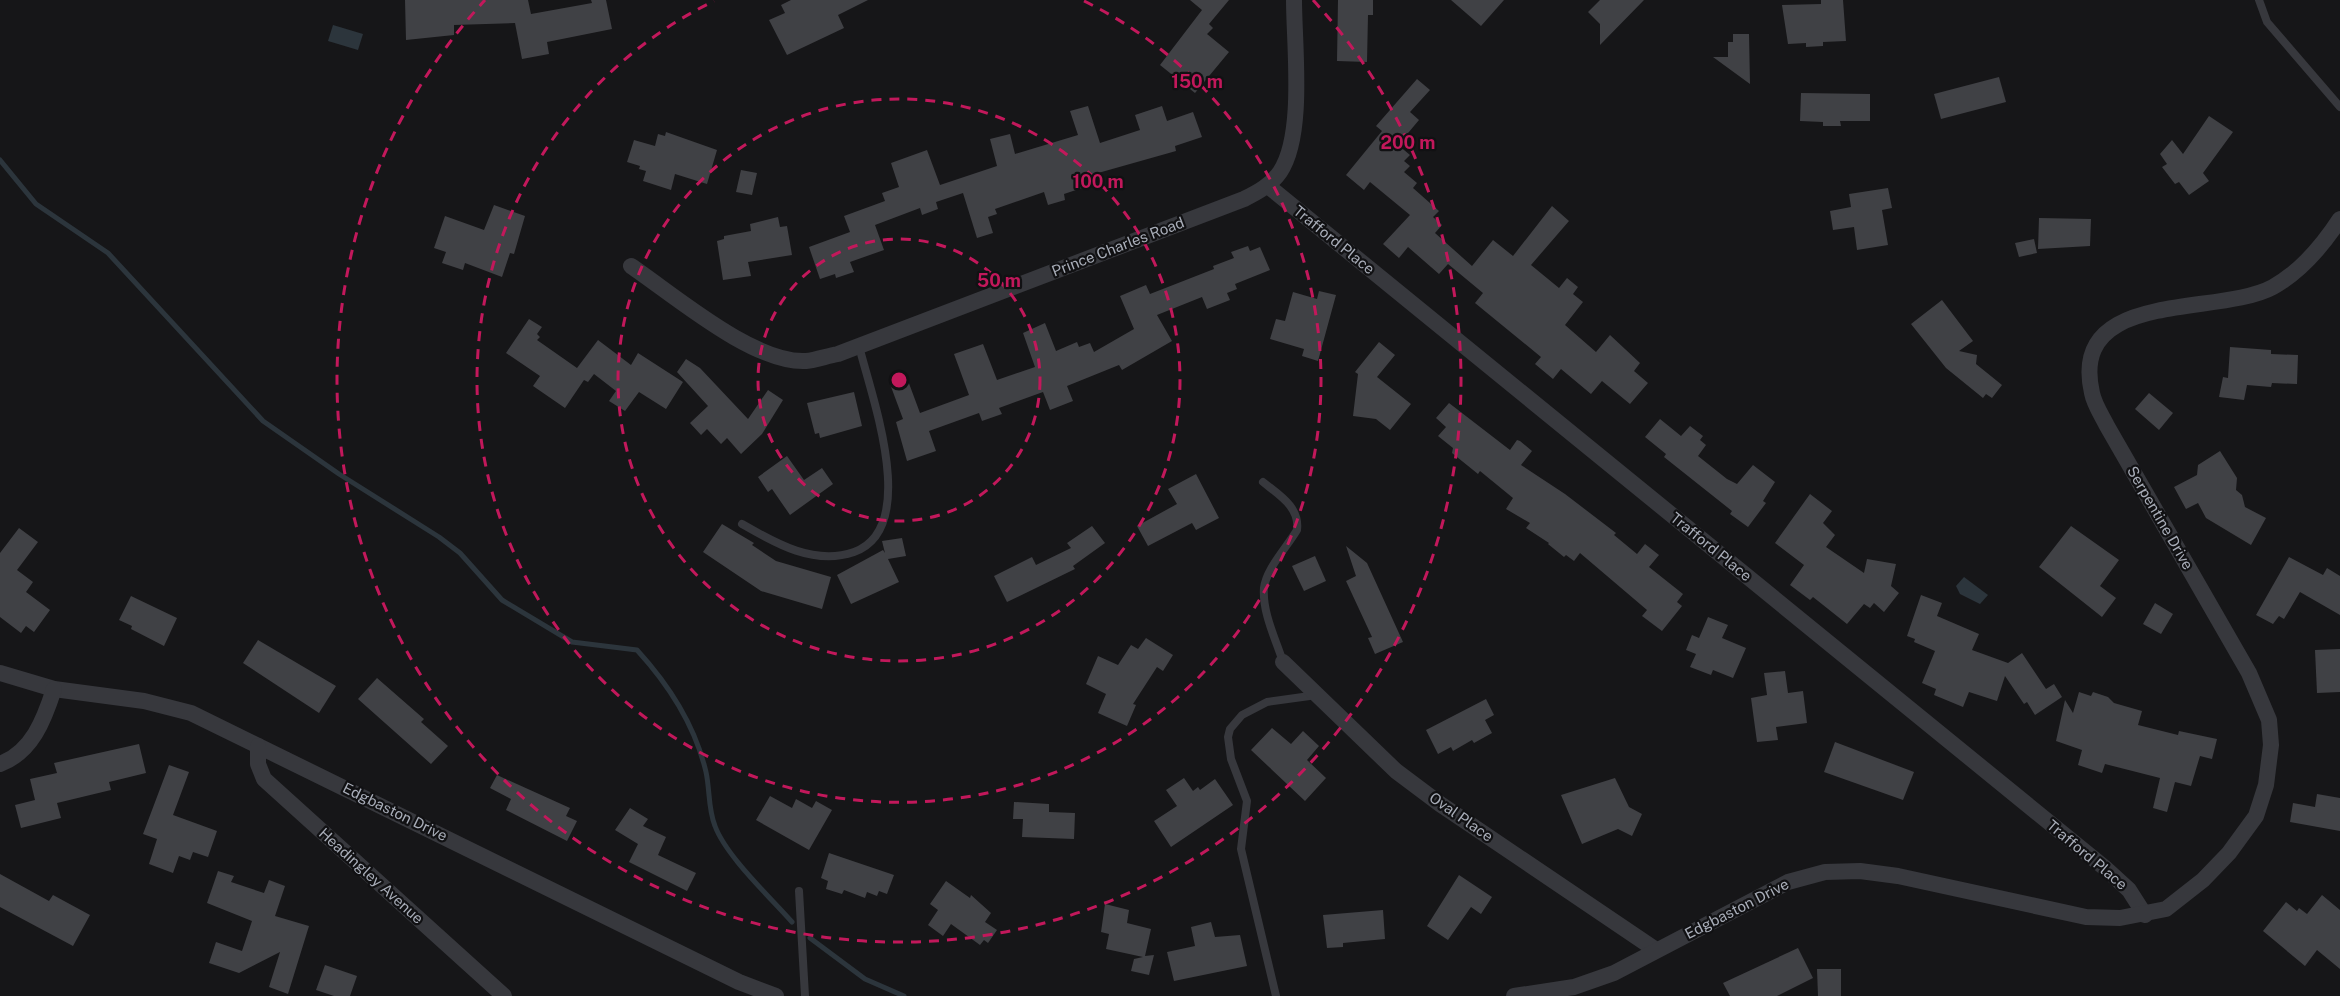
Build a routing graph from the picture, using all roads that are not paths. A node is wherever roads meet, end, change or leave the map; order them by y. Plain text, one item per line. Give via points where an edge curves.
1 (1294, 0) edge
2 (2259, 0) edge
3 (2340, 107) edge
4 (1268, 186) junction
5 (2340, 219) edge
6 (631, 266) dead end
7 (859, 346) junction
8 (1263, 482) dead end
9 (742, 524) dead end
10 (1283, 662) joint
11 (0, 673) edge
12 (54, 689) junction
13 (1318, 695) junction
14 (258, 746) junction
15 (0, 764) edge
16 (799, 891) dead end
17 (2145, 915) junction
18 (1656, 950) junction
19 (504, 996) edge
20 (776, 996) edge
21 (805, 996) edge
22 (1276, 996) edge
23 (1514, 996) edge

1 - 4 street, Prince Charles Road via 1295,117 1290,154
2 - 3 lane via 2267,22
4 - 7 street, Prince Charles Road via 1244,199
4 - 17 street, Trafford Place via 2105,868 2129,890
5 - 17 street, Serpentine Drive via 2296,272 2271,288 2230,300 2149,312 2113,326 2095,344 2092,393 2107,426 2249,673 2269,720 2271,745 2266,785 2256,816 2203,880 2166,909
6 - 7 street, Prince Charles Road via 748,347 805,361
7 - 9 lane via 889,486 886,517 876,538 851,553 825,556 779,546
8 - 10 lane via 1288,502 1298,523 1264,589
10 - 13 street, Oval Place
11 - 12 street, Edgbaston Drive
12 - 14 street, Edgbaston Drive via 169,706
12 - 15 street via 34,738
13 - 18 street, Oval Place via 1422,791
13 - 22 lane via 1267,702 1242,715 1228,737 1231,759 1247,801 1241,849
14 - 19 street, Headingley Avenue via 258,764 264,778
14 - 20 street, Edgbaston Drive via 739,982
16 - 21 lane
17 - 18 street, Edgbaston Drive via 2086,917 1898,876 1860,870 1825,872 1788,882
18 - 23 street, Edgbaston Drive via 1614,973 1574,987

